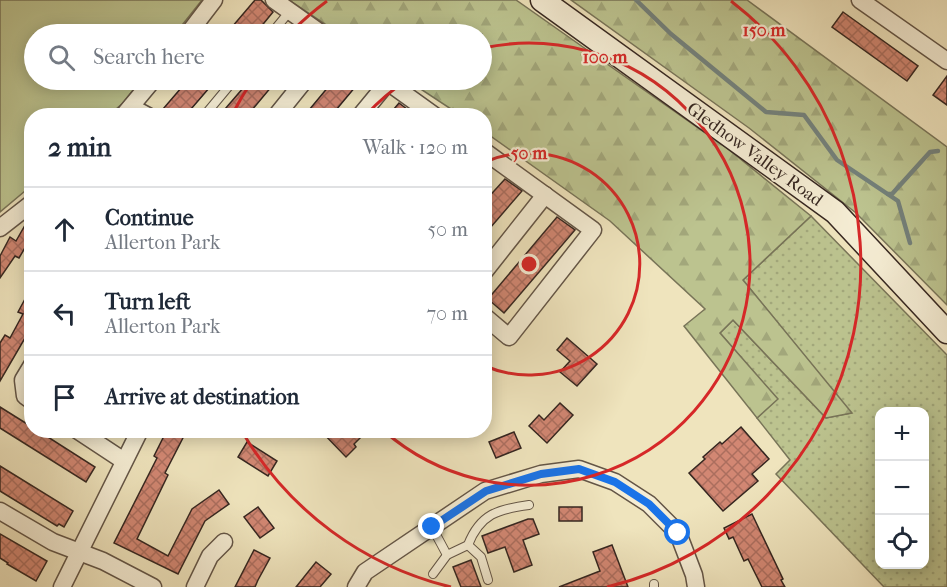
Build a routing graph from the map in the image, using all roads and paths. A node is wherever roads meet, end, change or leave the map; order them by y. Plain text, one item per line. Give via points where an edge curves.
1 (214, 0) edge
2 (274, 0) edge
3 (542, 0) edge
4 (860, 0) edge
5 (290, 11) junction
6 (196, 24) edge
7 (279, 24) edge
8 (308, 24) edge
9 (947, 61) edge
10 (145, 90) edge
11 (226, 90) edge
12 (297, 90) edge
13 (379, 90) edge
14 (399, 90) edge
15 (130, 108) edge
16 (211, 108) edge
17 (282, 108) edge
18 (366, 108) edge
19 (424, 108) edge
20 (492, 160) edge
21 (546, 195) junction
22 (24, 209) edge
23 (0, 228) edge
24 (492, 263) edge
25 (492, 323) edge
26 (947, 332) edge
27 (89, 438) edge
28 (136, 438) edge
29 (124, 461) junction
30 (530, 505) dead end
31 (0, 511) edge
32 (432, 527) junction
33 (224, 542) dead end
34 (468, 545) junction
35 (78, 553) junction
36 (447, 555) junction
37 (433, 574) dead end
38 (488, 580) dead end
39 (62, 587) edge
40 (153, 587) edge
41 (195, 587) edge
42 (356, 587) edge
43 (696, 587) edge

1 - 6 street
2 - 5 street
3 - 26 street, Gledhow Valley Road via 835,212
4 - 9 street
5 - 7 lane
5 - 8 street
10 - 15 street
11 - 16 lane
12 - 17 street
13 - 18 street
14 - 19 street
20 - 21 street
21 - 24 street
21 - 25 street via 593,230 509,337
22 - 23 street
27 - 29 street
28 - 29 street
29 - 35 street
30 - 34 lane via 509,507 490,516 474,528
31 - 35 street
32 - 36 lane
32 - 42 street via 365,573
32 - 43 street via 486,491 541,474 579,469 615,482 649,504 678,533
33 - 41 street via 210,556
34 - 36 lane
34 - 38 lane via 481,557
35 - 39 street
35 - 40 street via 103,561
36 - 37 lane

